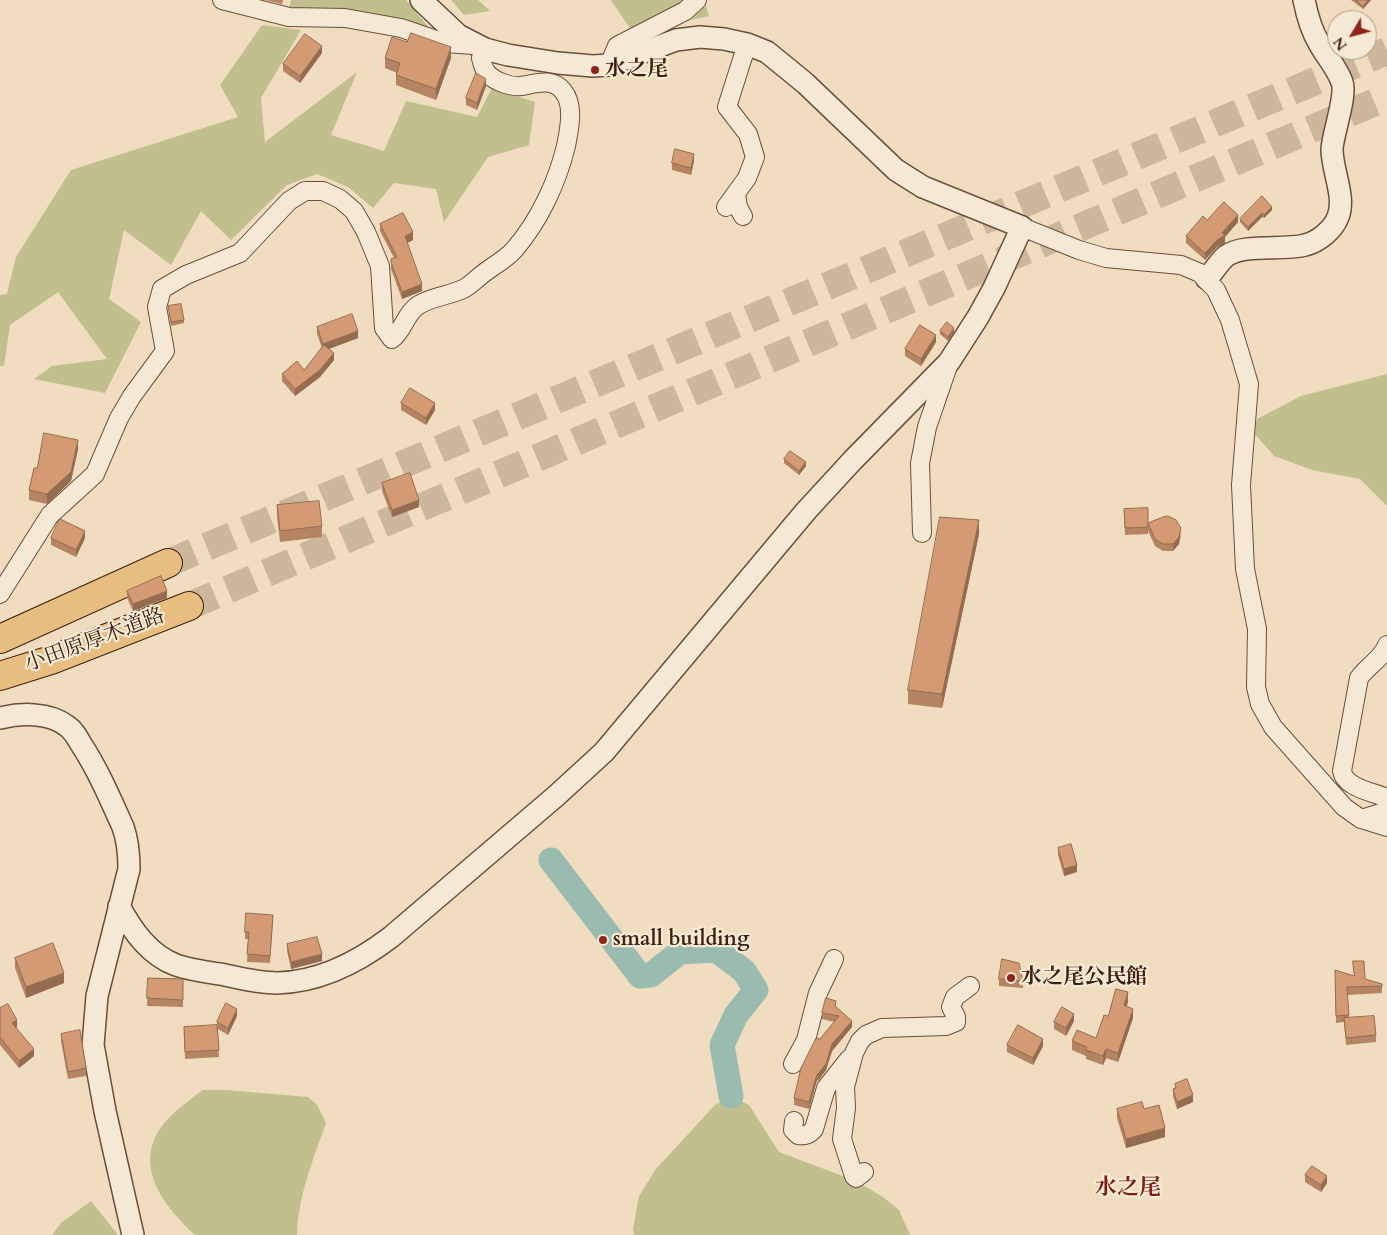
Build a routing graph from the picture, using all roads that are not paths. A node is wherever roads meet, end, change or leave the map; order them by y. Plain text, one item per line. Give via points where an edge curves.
1 (222, 0) edge
2 (421, 0) edge
3 (697, 0) edge
4 (1304, 0) edge
5 (748, 44) junction
6 (481, 47) junction
7 (609, 65) junction
8 (744, 216) dead end
9 (1022, 226) junction
10 (1207, 279) junction
11 (949, 362) junction
12 (922, 533) dead end
13 (168, 563) tunnel mouth
14 (0, 594) edge
15 (190, 606) tunnel mouth
16 (0, 639) edge
17 (1387, 645) edge
18 (0, 676) edge
19 (0, 718) edge
20 (1387, 798) edge
21 (1387, 811) edge
22 (1361, 819) junction
23 (1387, 827) edge
24 (119, 906) junction
25 (834, 959) dead end
26 (970, 986) dead end
27 (854, 1053) junction
28 (793, 1064) dead end
29 (794, 1121) dead end
30 (864, 1172) dead end
31 (133, 1235) edge

1 - 6 street via 289,17 345,18 401,28 445,43
2 - 6 street via 458,35
3 - 7 street via 685,11 617,46
4 - 10 street via 1317,40 1343,84 1332,150 1342,205 1338,218 1321,238 1307,245 1231,253
5 - 7 street via 700,36 676,40
5 - 8 street via 727,107 748,134 755,158 747,178 731,201
5 - 9 street via 767,52 805,83 896,170 923,187
6 - 7 street via 558,63
6 - 14 street via 486,72 496,79 513,86 553,83 563,90 568,100 568,138 562,163 552,190 513,251 464,289 416,307 392,339 384,328 380,266 354,211 323,191 305,192 290,201 240,253 186,275 162,289 157,307 165,351 119,418 95,474 50,515
9 - 10 street via 1092,254 1181,265
9 - 11 street via 994,288
10 - 22 street via 1227,309 1249,384 1241,485 1245,569 1257,629 1258,696 1273,727 1328,791
11 - 12 street via 927,427 920,463
11 - 24 street via 806,511 604,752 369,954 347,966 301,981 276,983 232,977 174,964 154,952 137,936
13 - 16 highway, 小田原厚木道路
15 - 18 highway, 小田原厚木道路 via 51,660
17 - 20 street via 1359,678 1342,771 1349,783
19 - 24 street via 29,714 59,721 73,731 94,764 123,827 129,848 129,869
21 - 22 street
22 - 23 street
24 - 31 street via 97,996 93,1045 104,1111
25 - 28 street via 818,993 814,1039
26 - 27 street via 955,996 951,1007 956,1022 946,1026 882,1028 866,1035
27 - 29 street via 826,1088 810,1134 798,1135 793,1130
27 - 30 street via 845,1087 842,1139 854,1176 856,1178

